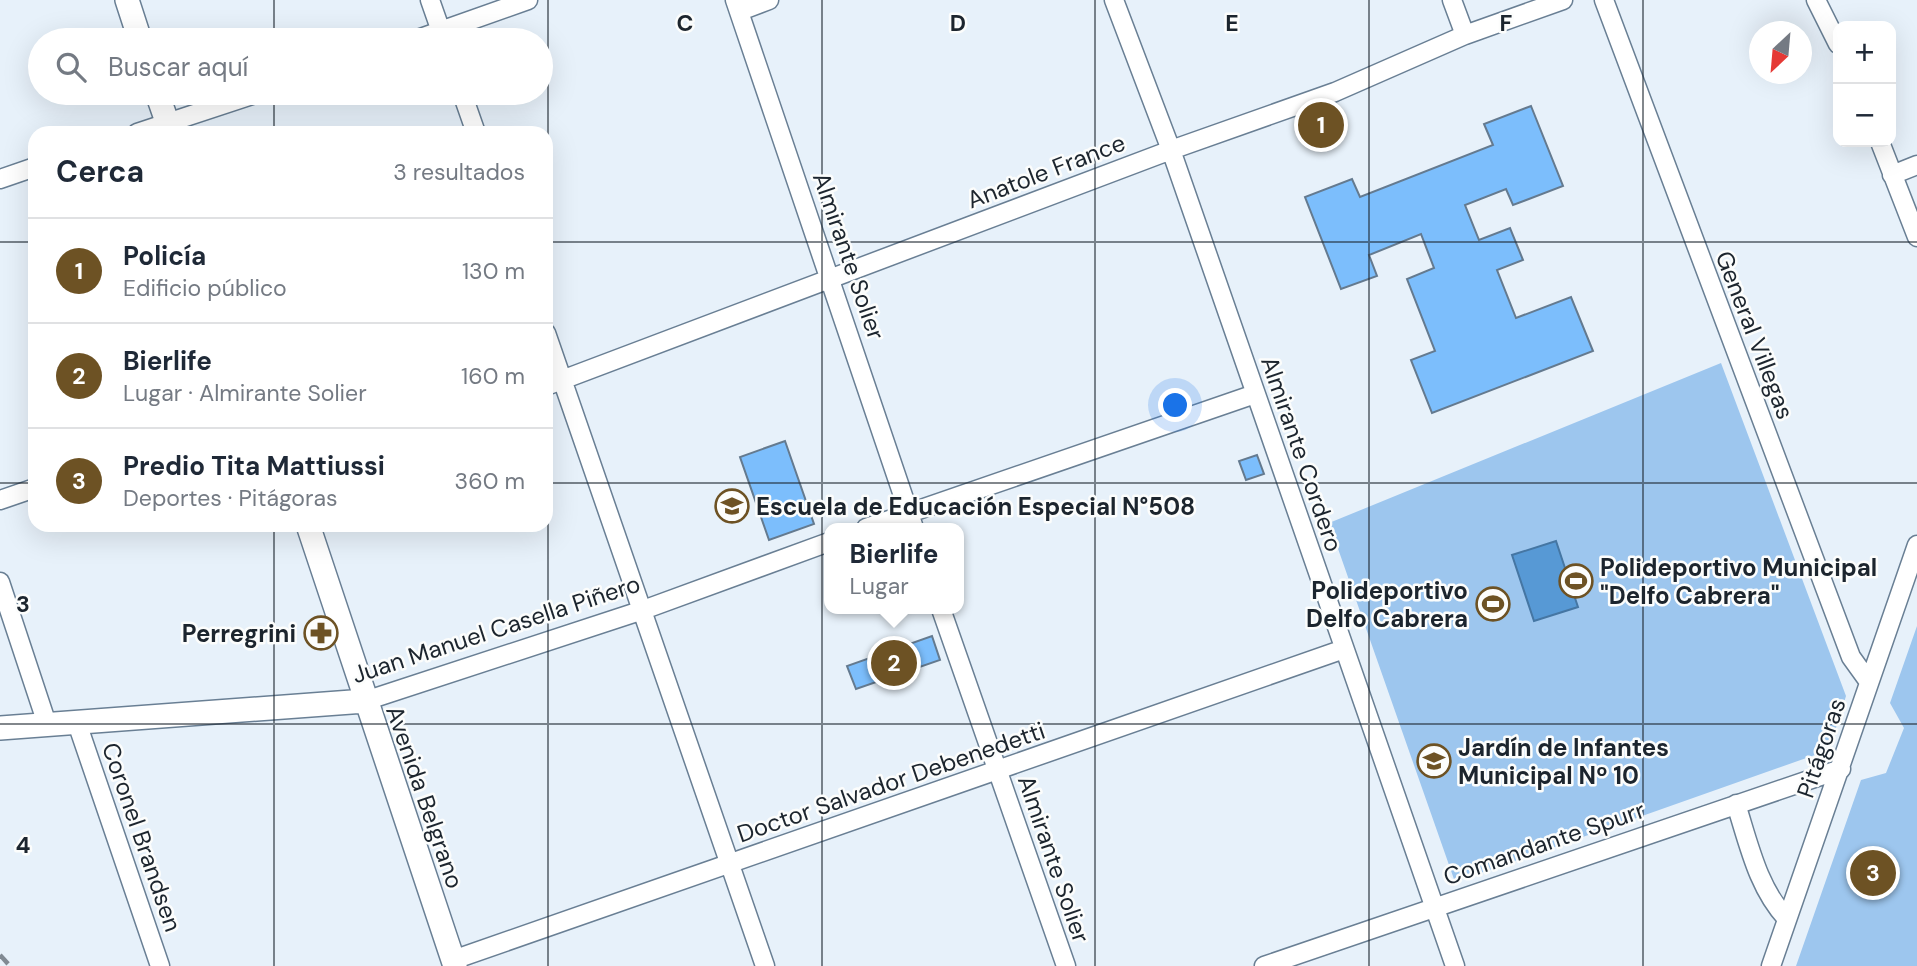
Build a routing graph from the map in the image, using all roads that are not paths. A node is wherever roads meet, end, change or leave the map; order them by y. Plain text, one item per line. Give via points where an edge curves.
1 (127, 0) edge
2 (430, 0) edge
3 (528, 0) edge
4 (769, 0) edge
5 (1114, 0) edge
6 (1452, 0) edge
7 (1563, 0) edge
8 (1604, 0) edge
9 (1816, 0) edge
10 (737, 6) edge
11 (136, 28) edge
12 (439, 28) edge
13 (461, 28) edge
14 (1833, 34) edge
15 (1465, 35) junction
16 (161, 105) edge
17 (227, 105) edge
18 (466, 105) edge
19 (168, 126) edge
20 (174, 126) edge
21 (474, 126) edge
22 (1882, 147) edge
23 (1171, 150) junction
24 (1917, 166) edge
25 (28, 169) edge
26 (1892, 175) junction
27 (0, 179) edge
28 (1917, 237) edge
29 (831, 278) junction
30 (554, 382) edge
31 (1255, 394) junction
32 (28, 490) edge
33 (0, 500) edge
34 (911, 520) edge
35 (310, 532) edge
36 (824, 544) edge
37 (1917, 545) edge
38 (0, 582) edge
39 (643, 610) junction
40 (944, 614) edge
41 (1344, 649) junction
42 (1870, 682) junction
43 (365, 701) junction
44 (78, 723) junction
45 (47, 724) junction
46 (0, 728) edge
47 (1841, 769) junction
48 (997, 772) junction
49 (1736, 804) junction
50 (730, 864) junction
51 (1435, 906) junction
52 (1787, 919) junction
53 (454, 963) edge
54 (160, 966) edge
55 (765, 966) edge
56 (1066, 966) edge
57 (1264, 966) edge
58 (1455, 966) edge
59 (1771, 966) edge

1 - 11 street
2 - 12 street
3 - 13 street
4 - 10 street
5 - 23 street, Almirante Cordero
6 - 15 street
7 - 15 street, Anatole France
8 - 42 street, General Villegas via 1851,657
9 - 14 street
10 - 29 street, Almirante Solier
15 - 23 street, Anatole France via 1335,92
16 - 19 street
17 - 20 street
18 - 21 street
22 - 26 street
23 - 29 street, Anatole France
23 - 31 street, Almirante Cordero
24 - 26 street
25 - 27 street
26 - 28 street
29 - 30 street, Anatole France
29 - 34 street, Almirante Solier
30 - 39 street
31 - 34 street
31 - 41 street, Almirante Cordero
32 - 33 street
35 - 43 street, Avenida Belgrano
36 - 39 street, Juan Manuel Casella Piñero
37 - 42 street, Pitágoras
38 - 45 street
39 - 43 street, Juan Manuel Casella Piñero
39 - 50 street
40 - 48 street, Almirante Solier
41 - 48 street, Doctor Salvador Debenedetti
41 - 51 street, Almirante Cordero
42 - 47 street, Pitágoras
43 - 44 street, Juan Manuel Casella Piñero
43 - 53 street, Avenida Belgrano
44 - 45 street, Juan Manuel Casella Piñero
44 - 54 street, Coronel Brandsen
45 - 46 street, Juan Manuel Casella Piñero
47 - 49 street, Comandante Spurr
47 - 52 street, Pitágoras
48 - 50 street, Doctor Salvador Debenedetti
48 - 56 street, Almirante Solier
49 - 51 street, Comandante Spurr
49 - 52 street via 1763,887
50 - 53 street, Doctor Salvador Debenedetti
50 - 55 street
51 - 57 street, Comandante Spurr
51 - 58 street, Almirante Cordero
52 - 59 street, Pitágoras

